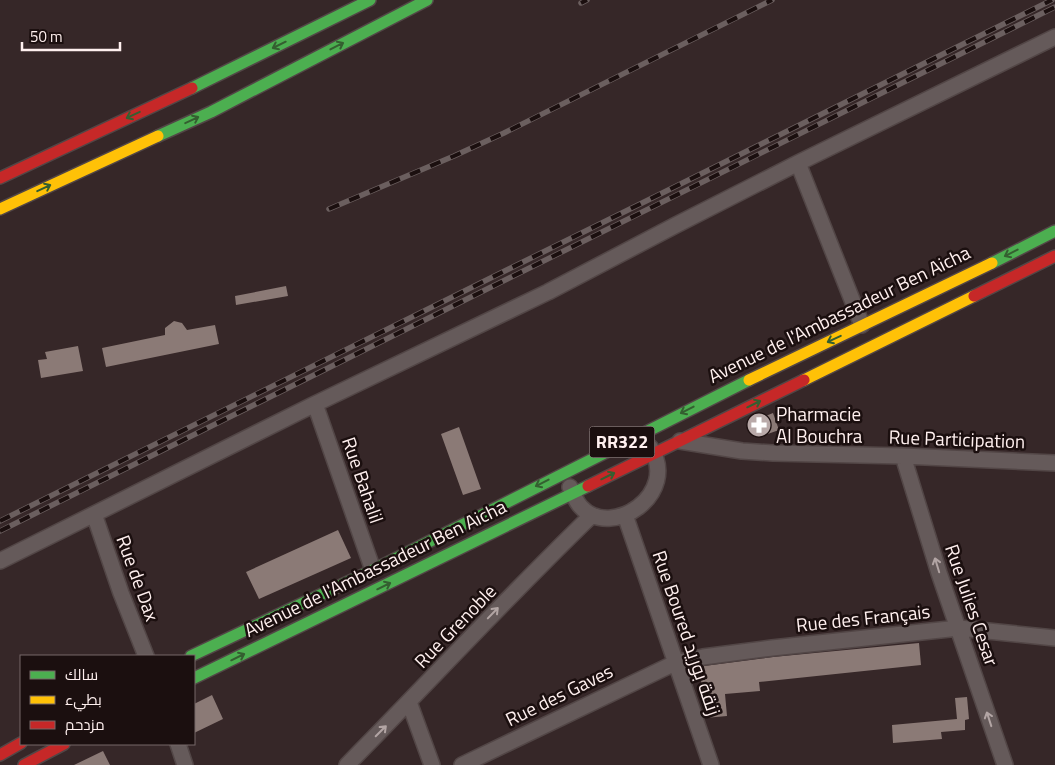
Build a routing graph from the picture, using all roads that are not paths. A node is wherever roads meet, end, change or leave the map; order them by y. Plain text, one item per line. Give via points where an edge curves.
1 (370, 0) edge
2 (427, 0) edge
3 (1055, 37) edge
4 (798, 163) junction
5 (0, 178) edge
6 (0, 209) edge
7 (1055, 232) edge
8 (1055, 256) edge
9 (862, 325) junction
10 (315, 404) junction
11 (641, 433) junction
12 (679, 441) junction
13 (654, 454) junction
14 (903, 456) junction
15 (1055, 463) edge
16 (562, 472) junction
17 (573, 493) junction
18 (94, 514) junction
19 (592, 515) junction
20 (625, 515) junction
21 (0, 561) edge
22 (373, 570) junction
23 (959, 628) junction
24 (1055, 638) edge
25 (146, 655) edge
26 (193, 655) edge
27 (675, 663) junction
28 (195, 678) edge
29 (409, 702) junction
30 (20, 744) edge
31 (62, 745) edge
32 (178, 745) edge
33 (0, 755) edge
34 (24, 765) edge
35 (185, 765) edge
36 (347, 765) edge
37 (432, 765) edge
38 (462, 765) edge
39 (710, 765) edge
40 (1005, 765) edge

1 -> 5 main road
6 -> 2 main road via 211,112
3 - 4 street
4 - 9 street
4 - 10 street via 548,292
7 -> 9 main road, Avenue de l'Ambassadeur Ben Aicha / RR322
12 -> 8 main road, Avenue de l'Ambassadeur Ben Aicha / RR322
9 -> 11 main road, Avenue de l'Ambassadeur Ben Aicha / RR322
10 - 18 street
10 - 22 street, Rue Bahalil
11 - 13 street
11 - 16 main road, Avenue de l'Ambassadeur Ben Aicha / RR322
12 - 13 main road, Avenue de l'Ambassadeur Ben Aicha / RR322
12 - 14 street, Rue Participation via 742,451
17 -> 13 main road, Avenue de l'Ambassadeur Ben Aicha / RR322
13 - 20 street via 658,463 651,494 638,508
14 - 15 street, Rue Participation
23 -> 14 street, Rue Julies Cesar
16 - 17 street
16 -> 22 main road, Avenue de l'Ambassadeur Ben Aicha / RR322
17 - 19 street via 582,508
28 -> 17 main road, Avenue de l'Ambassadeur Ben Aicha / RR322
18 - 21 street
18 - 25 street, Rue de Dax
19 - 20 street
29 -> 19 street, Rue Grenoble
20 - 27 street, Rue Boured زنقة بوريد
22 - 26 main road, Avenue de l'Ambassadeur Ben Aicha / RR322
23 - 24 street, Rue des Français
23 - 27 street, Rue des Français via 772,648
40 -> 23 street, Rue Julies Cesar
27 - 38 street, Rue des Gaves
27 - 39 street, Rue Boured زنقة بوريد
36 -> 29 street, Rue Grenoble
29 - 37 street
30 - 33 main road
31 - 34 main road
32 - 35 street

